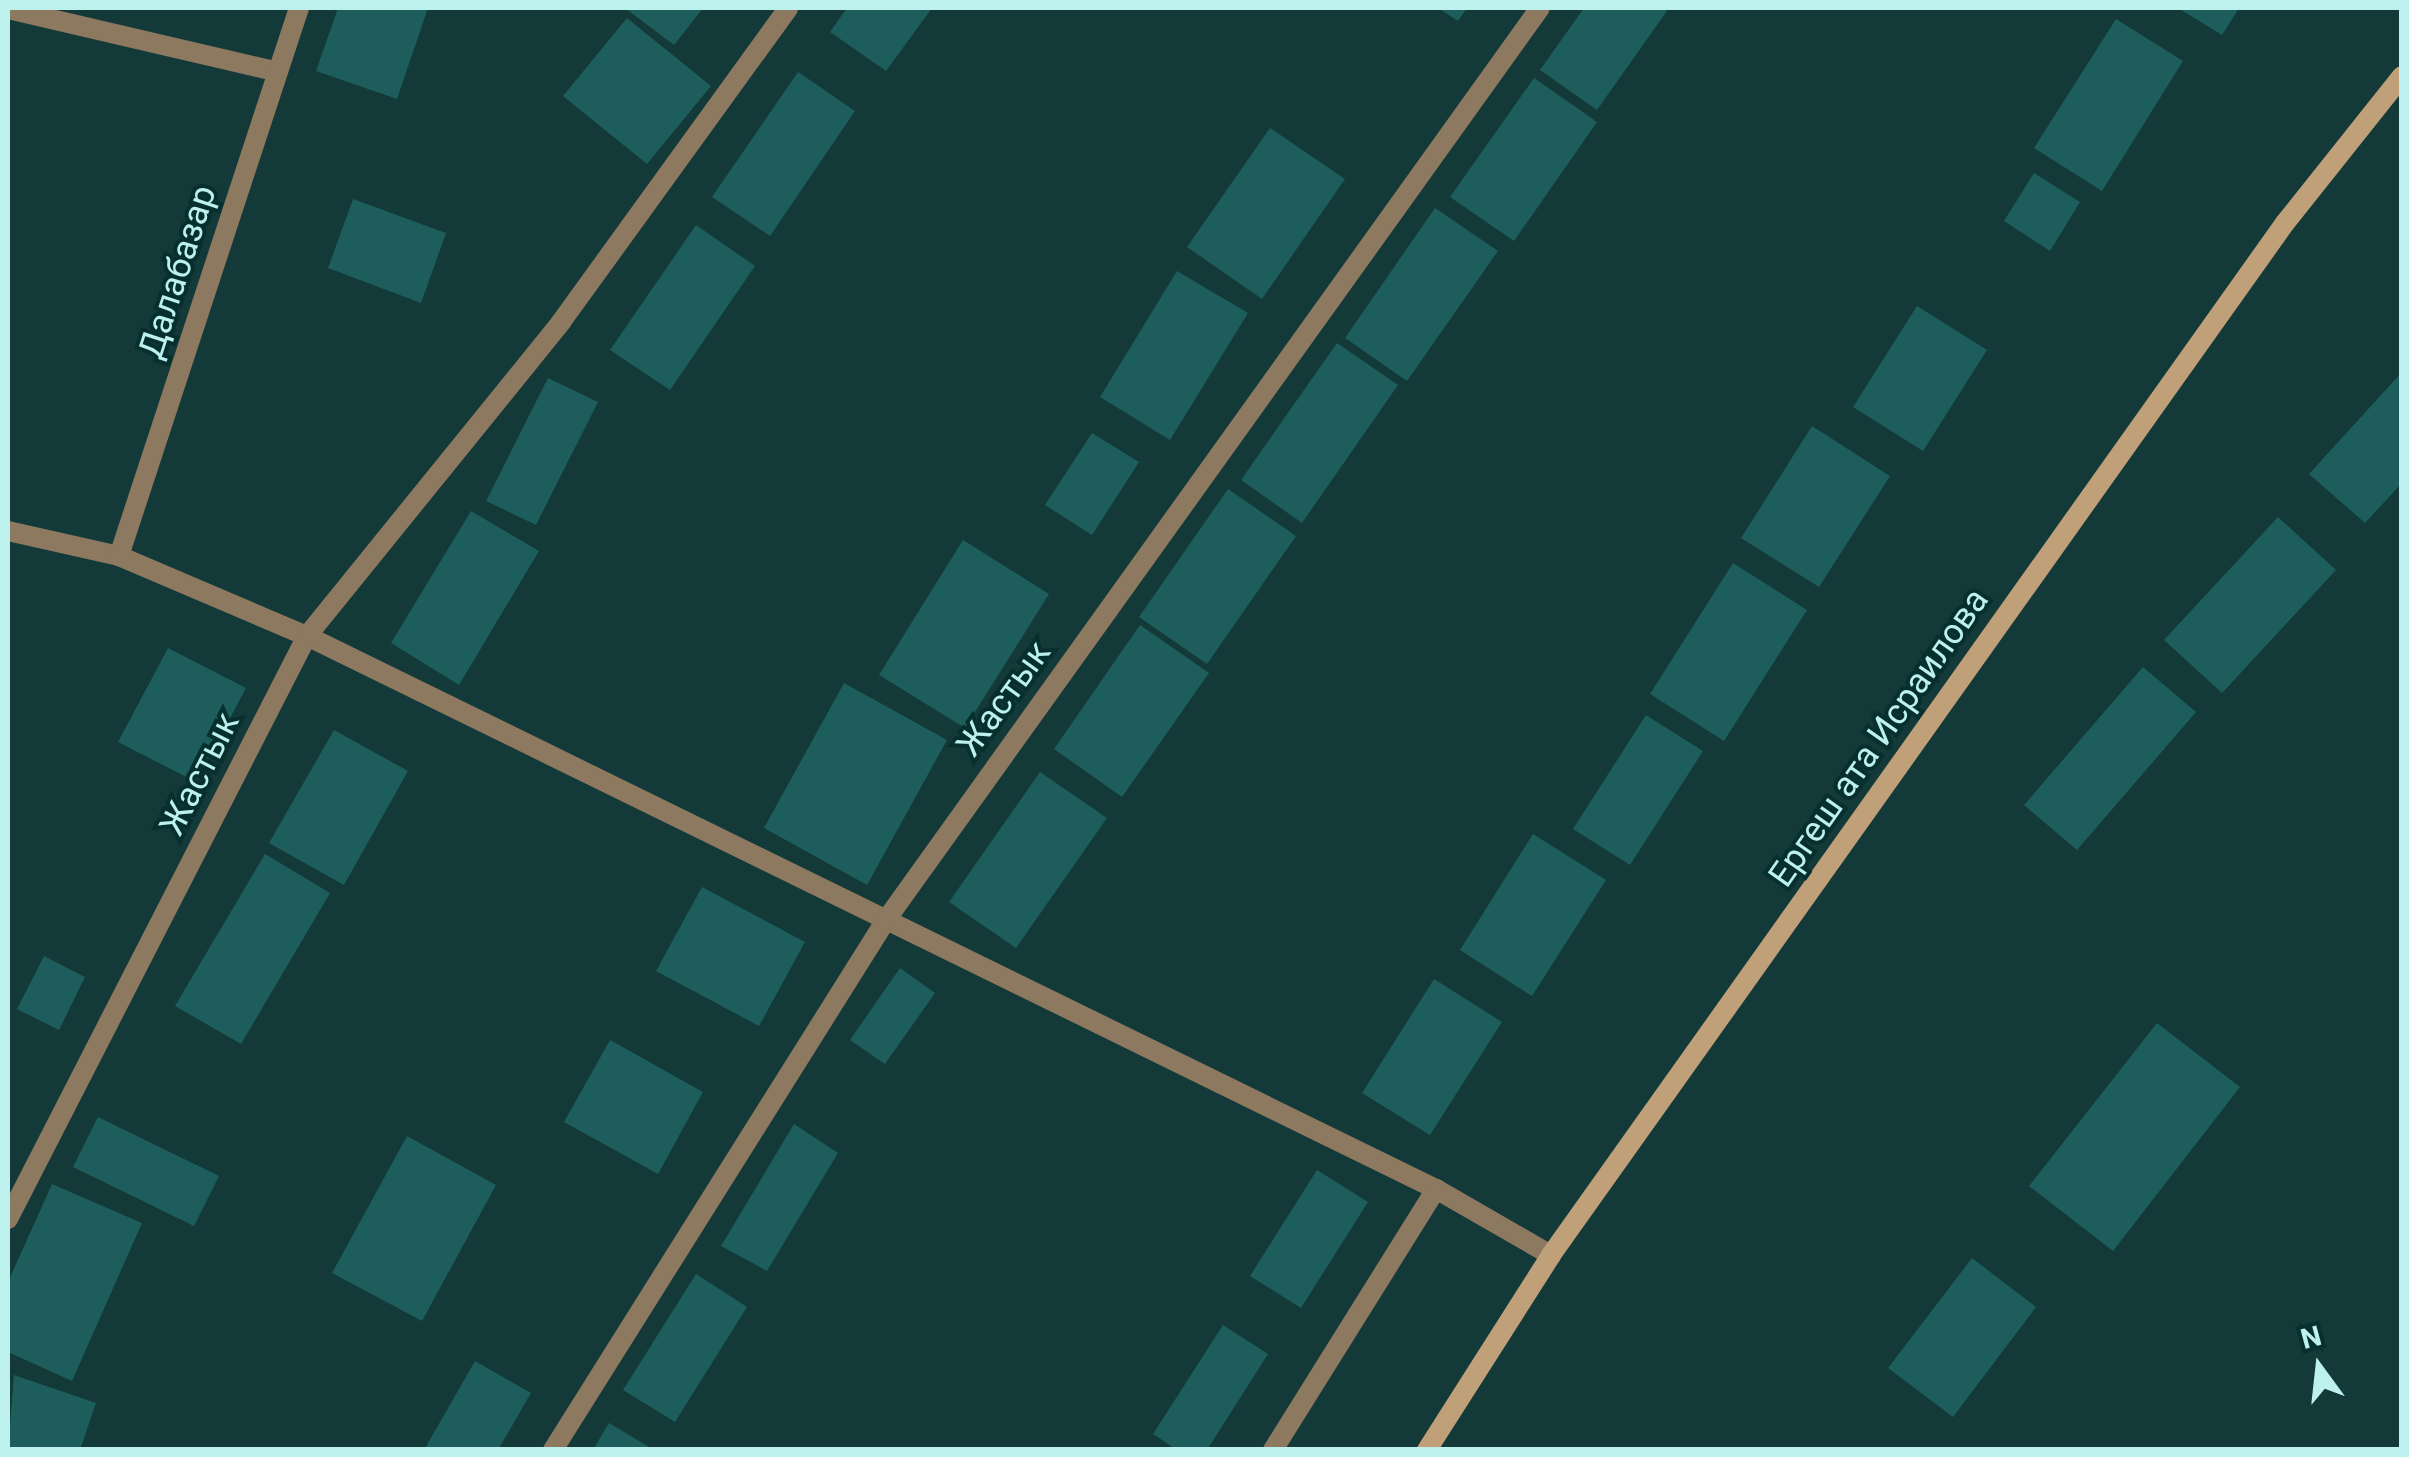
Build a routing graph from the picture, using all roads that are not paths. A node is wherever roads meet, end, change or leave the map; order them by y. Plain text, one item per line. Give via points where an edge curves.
1 (299, 8) edge
2 (788, 8) edge
3 (1540, 8) edge
4 (8, 9) edge
5 (278, 72) junction
6 (2402, 76) edge
7 (8, 531) edge
8 (119, 556) junction
9 (307, 636) junction
10 (886, 920) junction
11 (1436, 1189) junction
12 (8, 1219) edge
13 (1551, 1255) junction
14 (553, 1450) edge
15 (1273, 1450) edge
16 (1426, 1450) edge

1 - 5 street, Далабазар
2 - 9 street, Жастык via 561,322
3 - 10 street, Жастык
4 - 5 street
5 - 8 street, Далабазар
6 - 13 main road, Ергеш ата Исраилова via 2285,224
7 - 8 street
8 - 9 street
9 - 10 street
9 - 12 street, Жастык
10 - 11 street
10 - 14 street, Жастык
11 - 13 street
11 - 15 street
13 - 16 main road, Ергеш ата Исраилова

